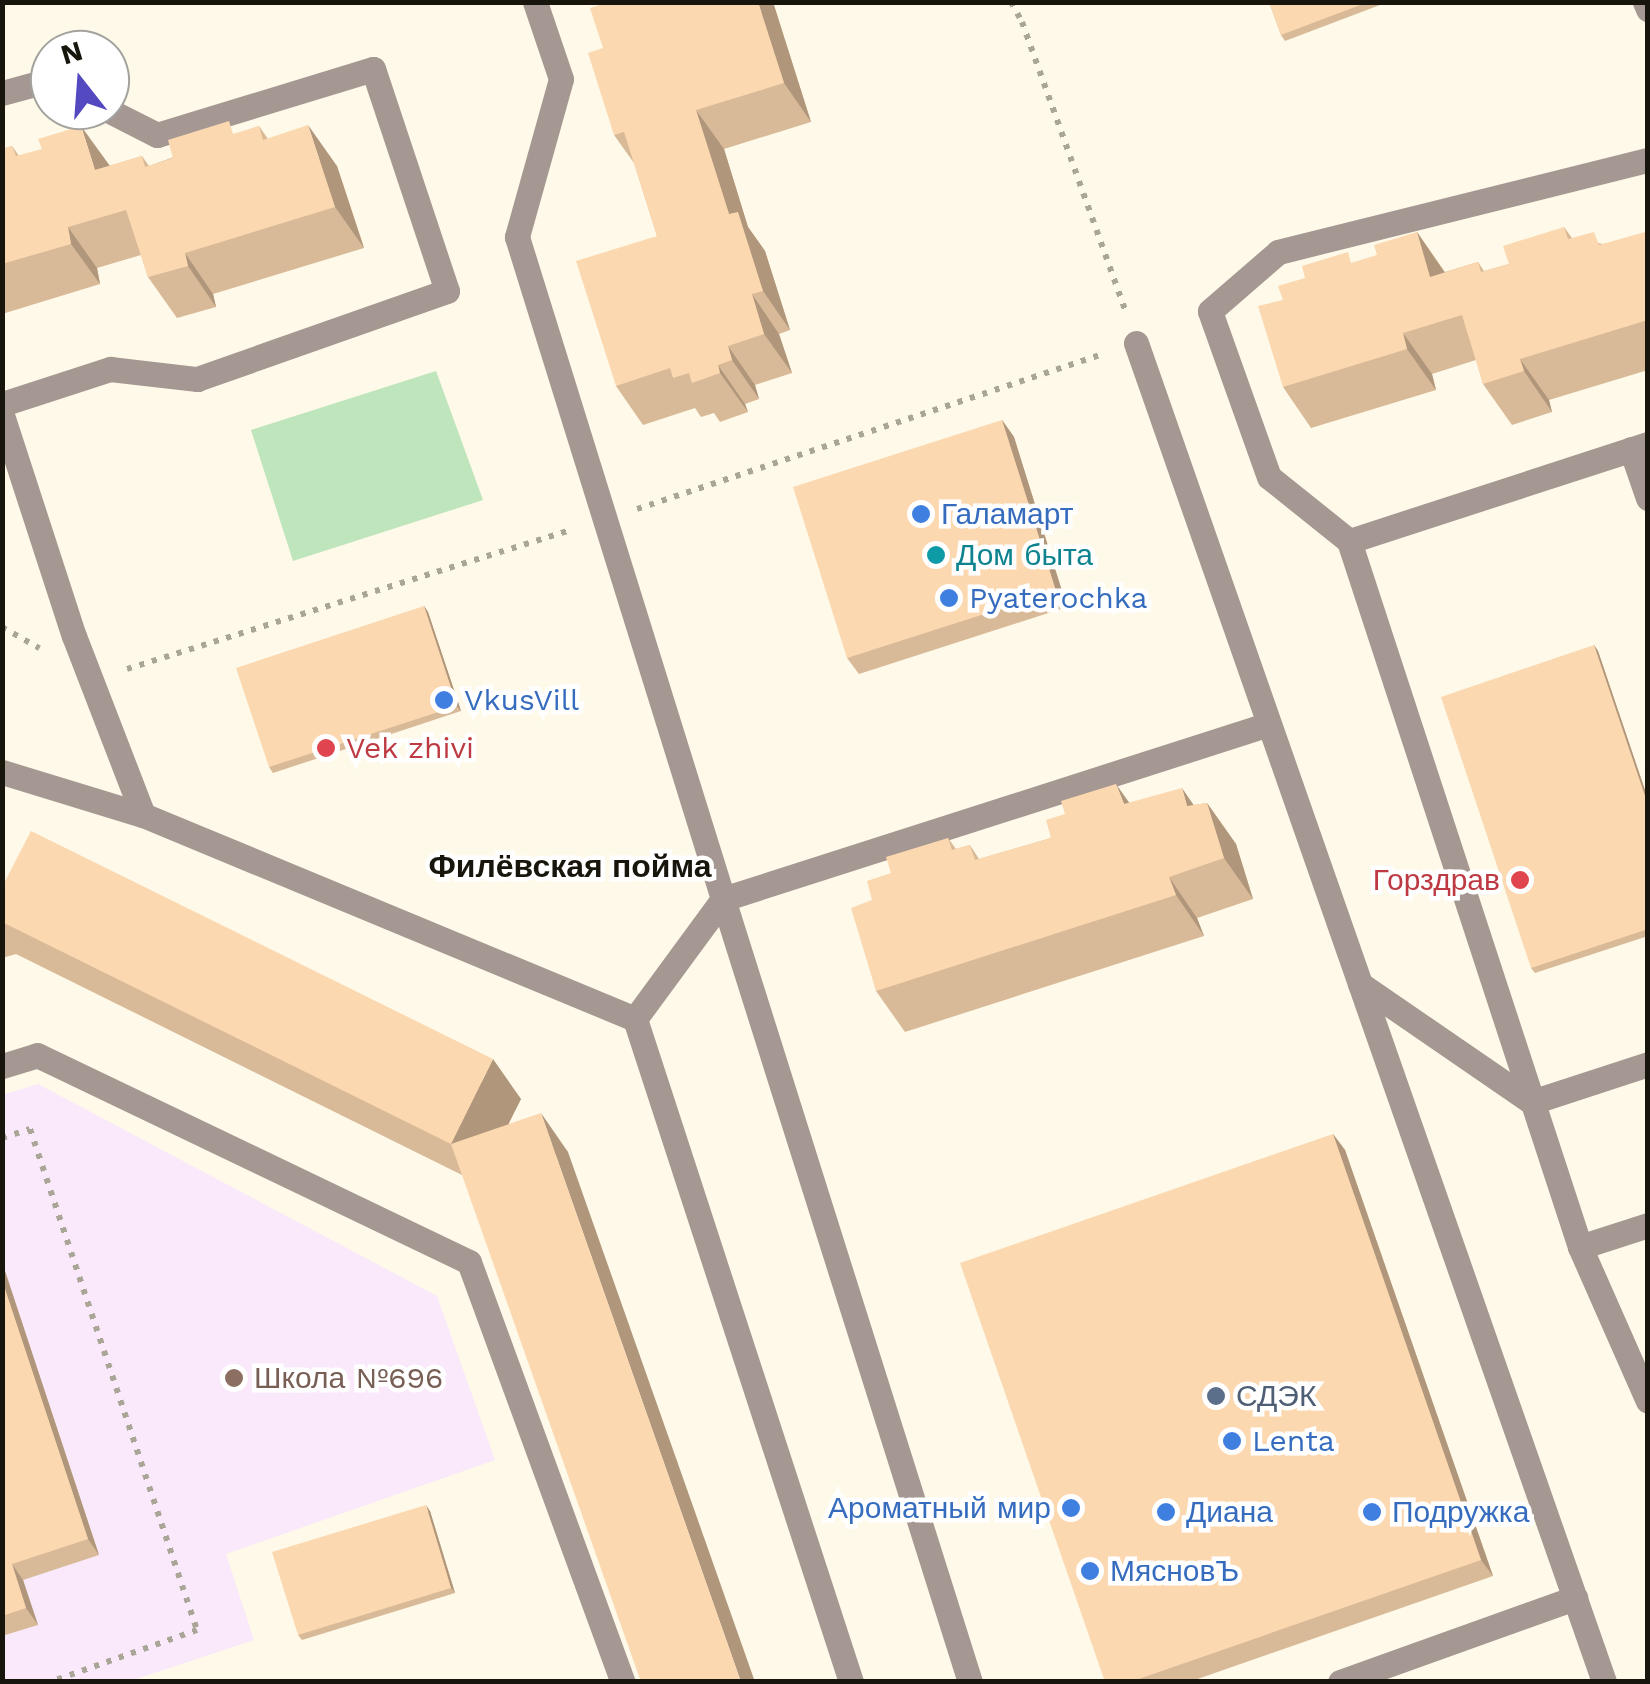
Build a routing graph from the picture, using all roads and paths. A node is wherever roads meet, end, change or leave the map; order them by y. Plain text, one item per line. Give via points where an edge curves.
1 (535, 2) edge
2 (1011, 2) edge
3 (30, 85) edge
4 (2, 93) edge
5 (130, 121) edge
6 (1648, 160) edge
7 (1136, 343) joint
8 (2, 404) edge
9 (2, 415) edge
10 (1639, 446) edge
11 (1648, 498) edge
12 (1349, 541) junction
13 (1269, 724) junction
14 (2, 772) edge
15 (143, 815) junction
16 (723, 899) junction
17 (1360, 984) junction
18 (635, 1019) junction
19 (1648, 1064) edge
20 (2, 1066) edge
21 (1532, 1102) junction
22 (2, 1138) edge
23 (1648, 1225) edge
24 (1580, 1247) junction
25 (1648, 1401) edge
26 (1575, 1598) junction
27 (50, 1682) edge
28 (623, 1682) edge
29 (851, 1682) edge
30 (970, 1682) edge
31 (1340, 1682) edge
32 (1604, 1682) edge

1 - 16 lane via 561,79 518,237
2 - 7 path
3 - 4 lane
5 - 8 lane via 157,135 373,69 448,291 198,379 110,369
6 - 12 lane via 1278,252 1210,311 1269,477
7 - 13 lane
9 - 15 lane via 74,636
10 - 11 lane
10 - 12 lane
12 - 21 lane
13 - 16 lane
13 - 17 lane
14 - 15 lane
15 - 18 lane
16 - 18 lane
16 - 30 lane
17 - 21 lane
17 - 26 lane
18 - 29 lane
19 - 21 lane
20 - 28 lane via 37,1054 469,1262
21 - 24 lane
22 - 27 path via 30,1128 198,1630
23 - 24 lane
24 - 25 lane
26 - 31 lane
26 - 32 lane

